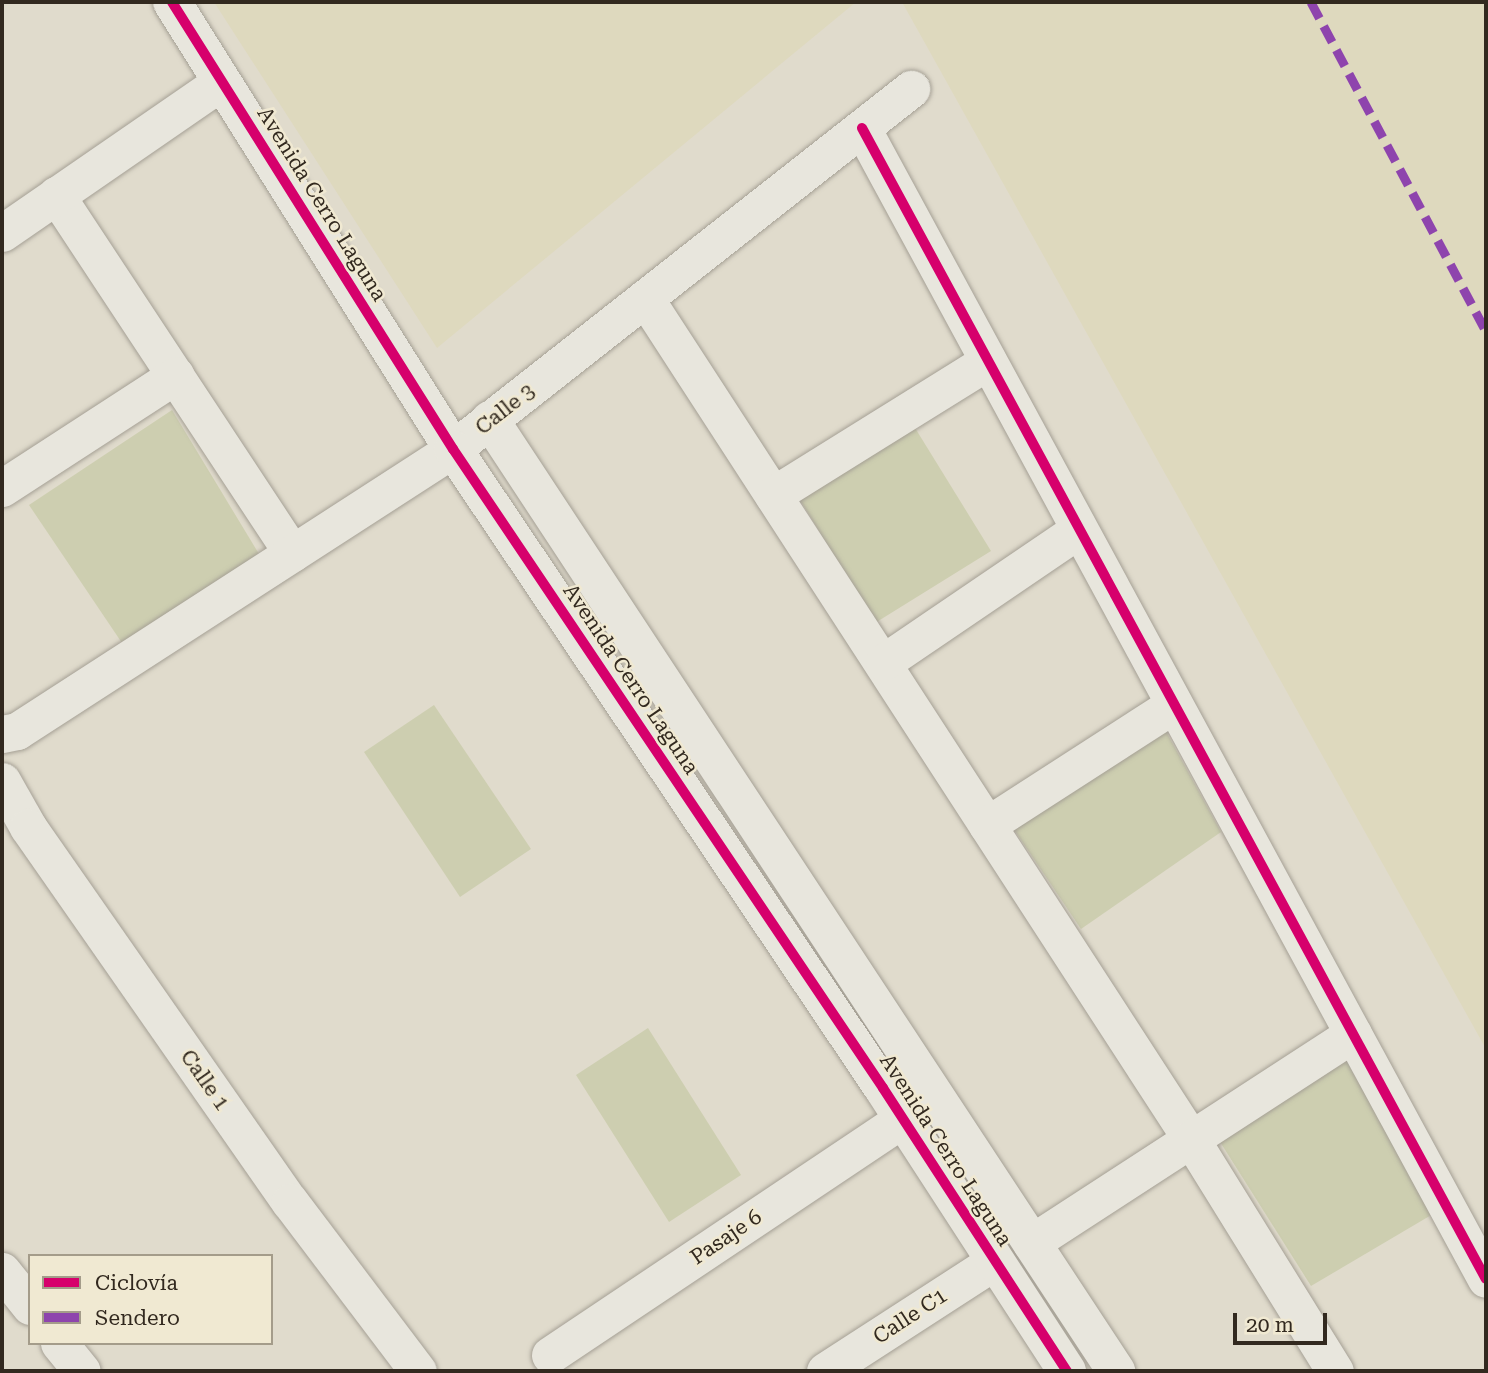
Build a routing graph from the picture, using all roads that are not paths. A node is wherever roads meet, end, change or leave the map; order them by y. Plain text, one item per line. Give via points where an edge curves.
1 (172, 2) edge
2 (222, 81) junction
3 (911, 89) dead end
4 (862, 128) junction
5 (56, 195) junction
6 (2, 233) edge
7 (645, 298) junction
8 (988, 361) junction
9 (176, 375) junction
10 (490, 420) junction
11 (453, 449) junction
12 (2, 488) edge
13 (773, 495) junction
14 (1077, 531) junction
15 (292, 553) junction
16 (884, 662) junction
17 (1173, 705) junction
18 (2, 734) edge
19 (2, 781) edge
20 (988, 825) junction
21 (1353, 1034) junction
22 (903, 1119) junction
23 (1191, 1139) junction
24 (1031, 1243) junction
25 (995, 1261) junction
26 (2, 1271) edge
27 (1486, 1279) edge
28 (28, 1304) edge
29 (61, 1345) edge
30 (550, 1355) dead end
31 (82, 1371) edge
32 (418, 1371) edge
33 (825, 1371) edge
34 (1067, 1371) edge
35 (1116, 1371) edge
36 (1335, 1371) edge

1 - 2 street, Avenida Cerro Laguna
2 - 5 street
2 - 11 street, Avenida Cerro Laguna
3 - 4 street, Calle 3
4 - 7 street, Calle 3
4 - 8 street
5 - 6 street
5 - 9 street
7 - 10 street, Calle 3
7 - 13 street
8 - 13 street
8 - 14 street
9 - 12 street
9 - 15 street
10 - 11 street, Calle 3
10 - 24 street
11 - 15 street, Calle 3
11 - 22 street, Avenida Cerro Laguna
13 - 16 street
14 - 16 street
14 - 17 street
15 - 18 street, Calle 3 via 18,731
16 - 20 street
17 - 20 street
17 - 21 street
19 - 32 street, Calle 1 via 28,827 290,1202
20 - 23 street
21 - 23 street
21 - 27 street
22 - 25 street, Avenida Cerro Laguna
22 - 30 street, Pasaje 6
23 - 24 street
23 - 36 street
24 - 35 street
25 - 33 street, Calle C1
25 - 34 street, Avenida Cerro Laguna
26 - 28 street
29 - 31 street

